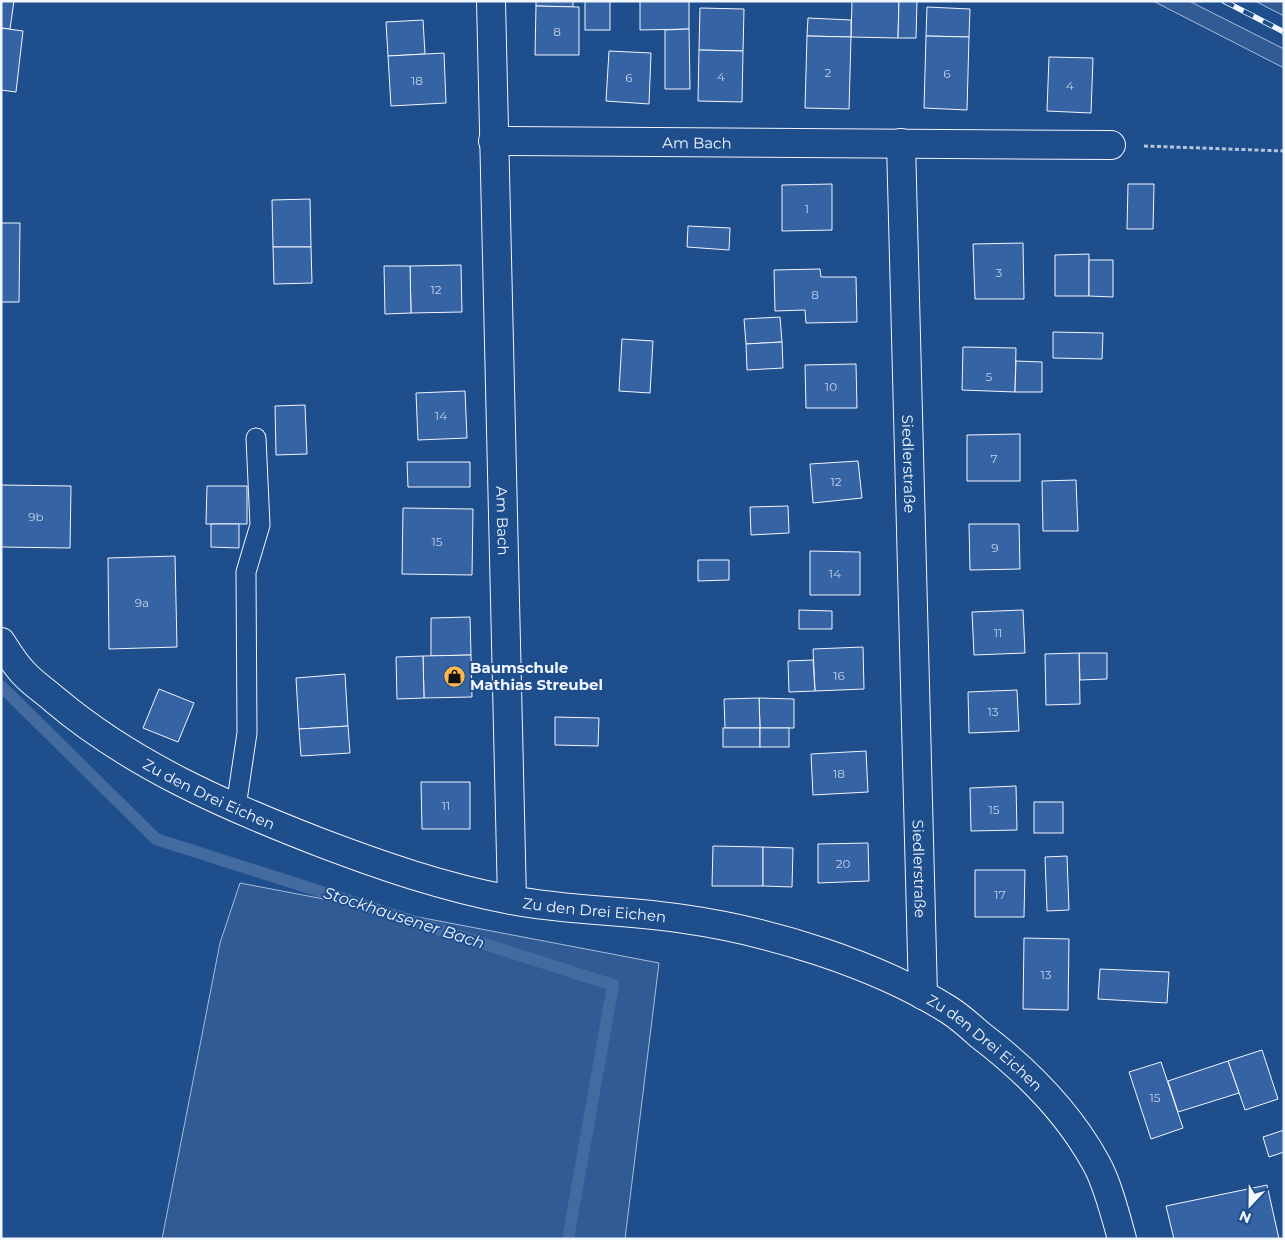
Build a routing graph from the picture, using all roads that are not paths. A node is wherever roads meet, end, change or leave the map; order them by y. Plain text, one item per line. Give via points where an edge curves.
1 (491, 1) edge
2 (494, 141) junction
3 (901, 143) junction
4 (1111, 145) road end
5 (256, 438) dead end
6 (1, 642) edge
7 (236, 808) junction
8 (512, 900) junction
9 (923, 995) junction
10 (1122, 1239) edge

1 - 2 street, Am Bach
2 - 3 street, Am Bach
2 - 8 street, Am Bach
3 - 4 street
3 - 9 street, Siedlerstraße
5 - 7 lane via 260,525 246,572 247,733
6 - 7 street, Zu den Drei Eichen via 21,671 82,722 135,756
7 - 8 street, Zu den Drei Eichen via 372,862
8 - 9 street, Zu den Drei Eichen via 684,919 748,931 864,967
9 - 10 street, Zu den Drei Eichen via 951,1011 1010,1058 1057,1105 1097,1164

